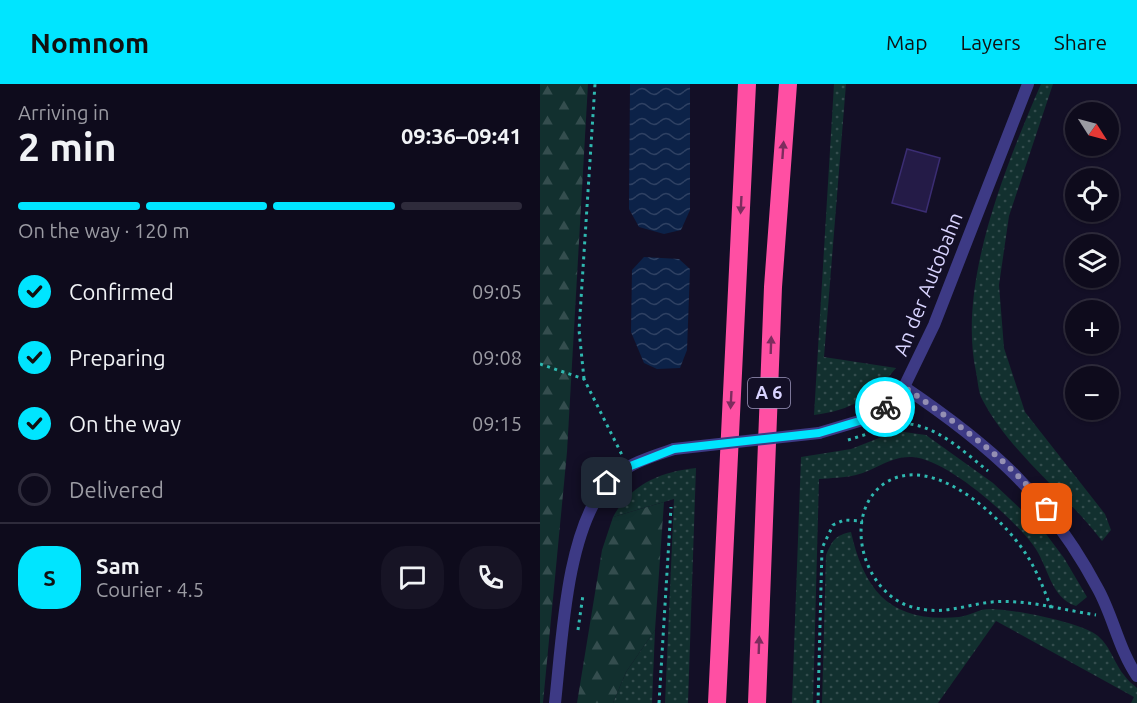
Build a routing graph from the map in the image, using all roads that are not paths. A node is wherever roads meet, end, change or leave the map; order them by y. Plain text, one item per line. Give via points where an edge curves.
1 (747, 84) edge
2 (788, 84) edge
3 (1028, 84) edge
4 (904, 387) junction
5 (1137, 676) edge
6 (555, 703) edge
7 (717, 703) edge
8 (757, 703) edge

1 -> 7 highway, A 6
8 -> 2 highway, A 6 via 773,287
3 - 4 street, An der Autobahn via 934,325
4 - 5 street via 995,454 1036,494 1069,538 1112,618
4 - 6 street, An der Autobahn, bridge via 885,407 866,419 819,433 674,449 628,467 607,483 580,533

